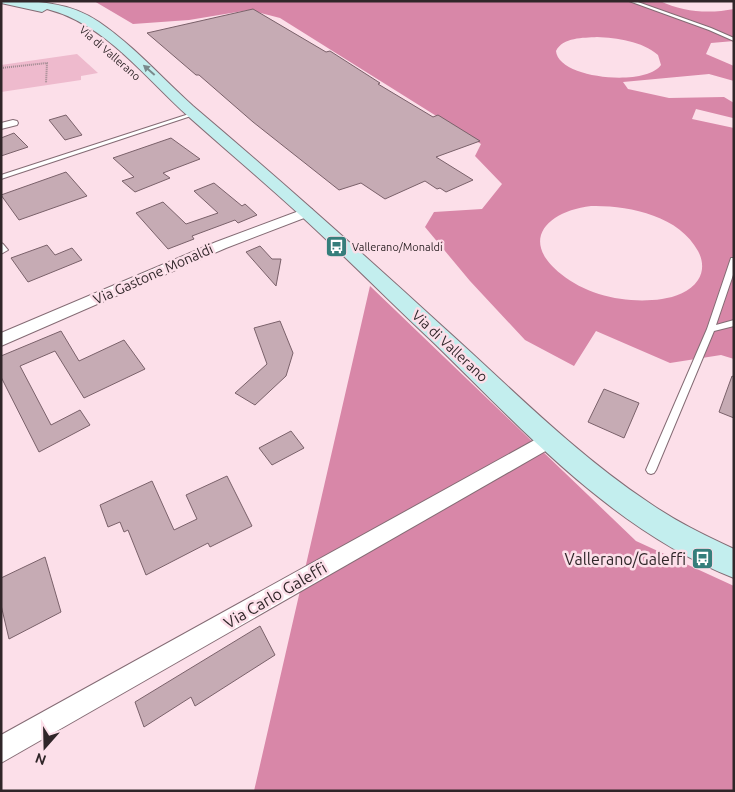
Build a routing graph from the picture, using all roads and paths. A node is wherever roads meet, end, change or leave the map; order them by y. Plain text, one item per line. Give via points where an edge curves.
1 (4, 1) edge
2 (28, 1) edge
3 (631, 1) edge
4 (94, 40) dead end
5 (734, 40) edge
6 (1, 68) edge
7 (139, 78) dead end
8 (46, 83) dead end
9 (188, 109) junction
10 (13, 123) dead end
11 (1, 126) edge
12 (1, 177) edge
13 (307, 212) junction
14 (1, 245) edge
15 (1, 252) edge
16 (734, 260) edge
17 (734, 323) edge
18 (711, 330) junction
19 (1, 340) edge
20 (549, 440) junction
21 (651, 470) dead end
22 (734, 564) edge
23 (1, 750) edge

1 - 4 street, Via di Vallerano via 61,16 77,24
9 -> 2 street, Via di Vallerano via 158,78 89,21
3 - 5 lane
6 - 8 path via 37,61 47,63
7 - 9 street, Via di Vallerano
9 - 12 lane
9 - 13 street, Via di Vallerano
10 - 11 street
13 - 19 street, Via Gastone Monaldi via 221,245
13 - 20 street, Via di Vallerano
14 - 15 lane via 5,250
16 - 18 lane
17 - 18 lane
18 - 21 lane
20 - 22 street, Via di Vallerano via 638,511
20 - 23 street, Via Carlo Galeffi

